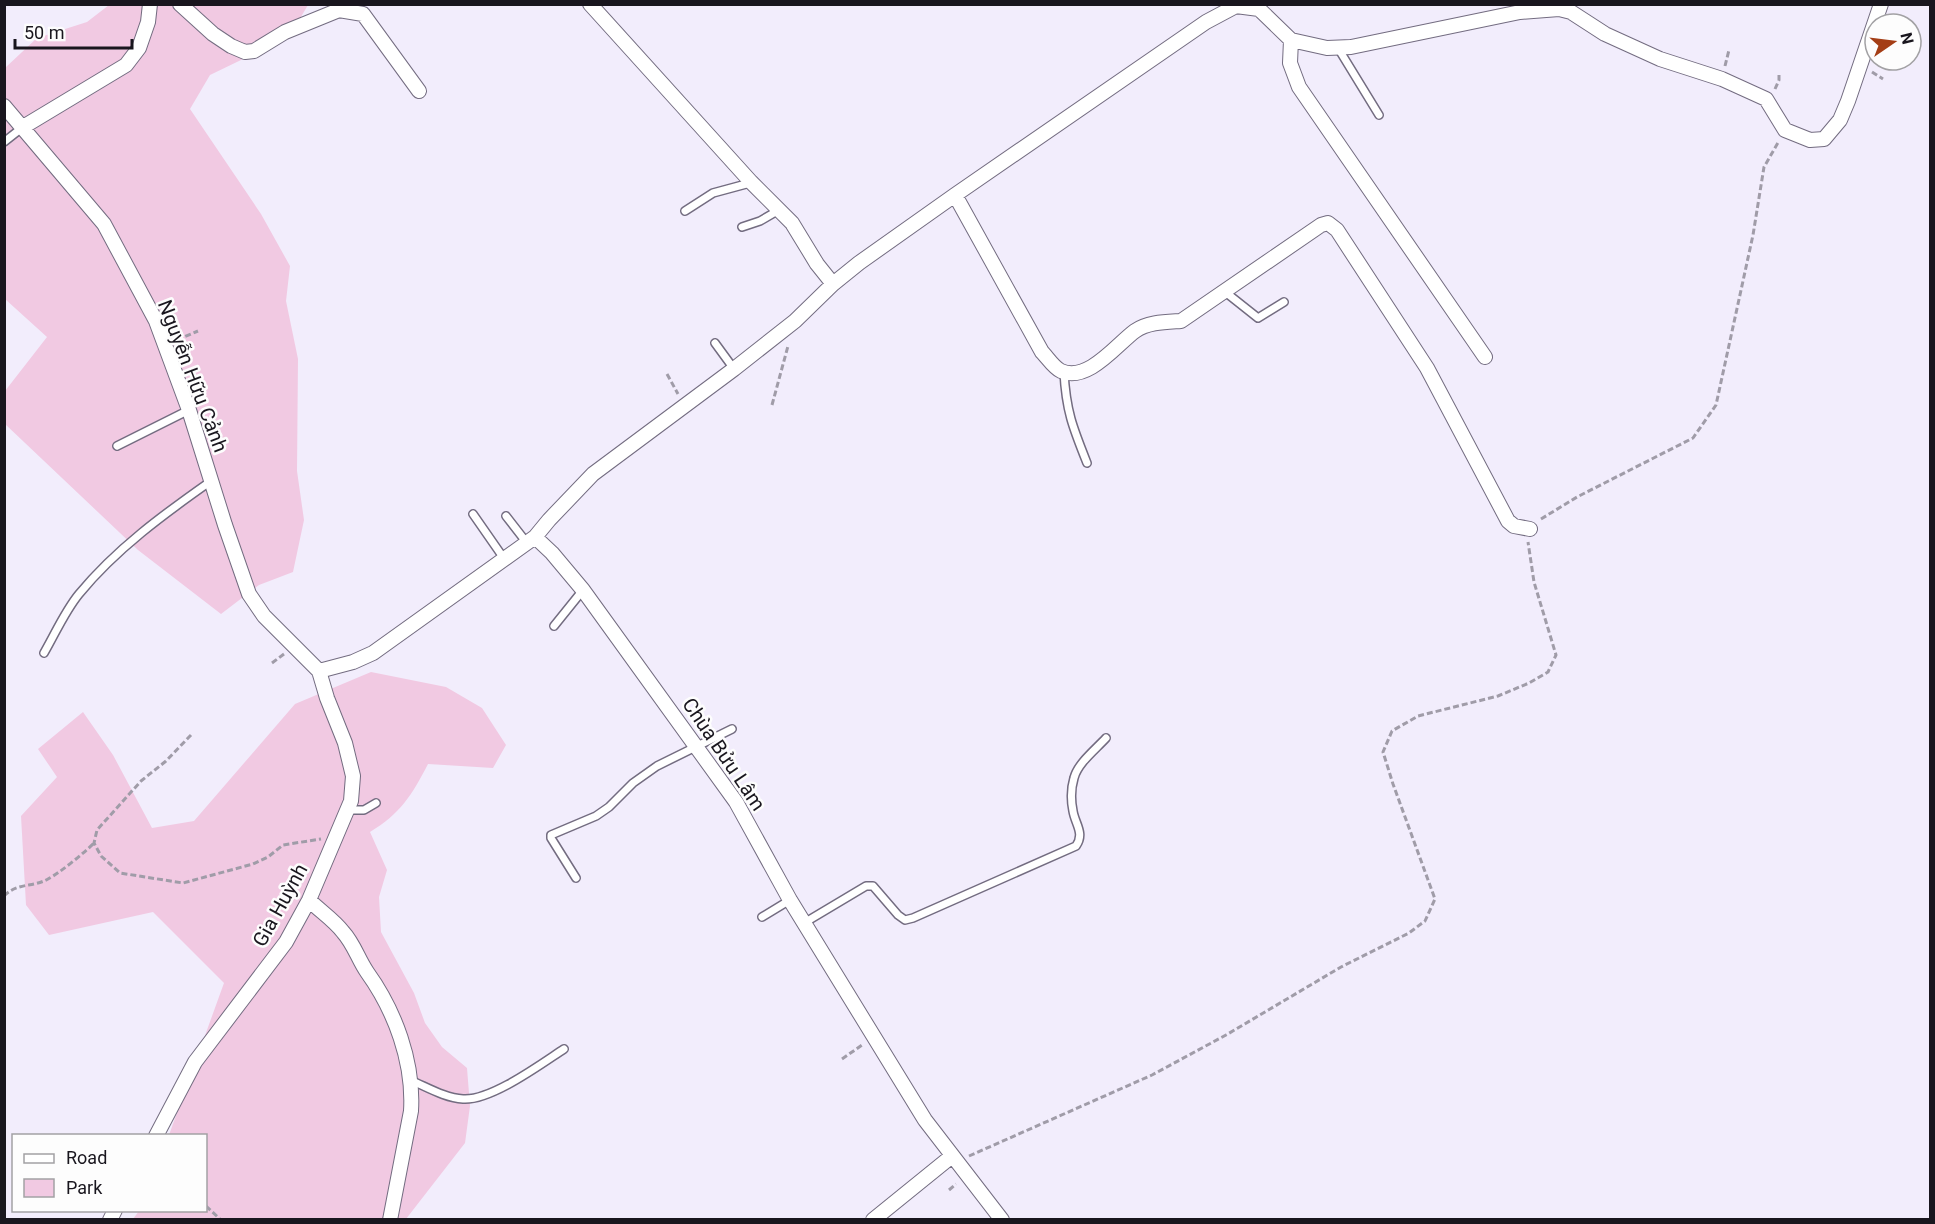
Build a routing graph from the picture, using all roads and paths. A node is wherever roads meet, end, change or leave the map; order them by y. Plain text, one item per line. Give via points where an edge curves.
1 (150, 4) edge
2 (180, 4) edge
3 (590, 4) edge
4 (1881, 4) edge
5 (1572, 8) edge
6 (1291, 40) junction
7 (1338, 48) junction
8 (419, 91) dead end
9 (4, 106) edge
10 (1379, 115) dead end
11 (22, 127) junction
12 (1785, 130) junction
13 (4, 142) edge
14 (751, 182) junction
15 (955, 195) junction
16 (779, 210) junction
17 (685, 211) dead end
18 (742, 227) dead end
19 (833, 284) junction
20 (1224, 291) junction
21 (1284, 302) dead end
22 (795, 321) junction
23 (198, 331) dead end
24 (715, 343) dead end
25 (164, 345) junction
26 (1485, 357) dead end
27 (734, 369) junction
28 (1064, 372) junction
29 (667, 374) dead end
30 (772, 405) dead end
31 (684, 406) junction
32 (189, 410) junction
33 (117, 446) dead end
34 (1087, 463) dead end
35 (211, 481) junction
36 (473, 513) dead end
37 (506, 516) dead end
38 (1530, 529) junction
39 (531, 540) junction
40 (505, 560) junction
41 (583, 590) junction
42 (554, 626) dead end
43 (44, 653) dead end
44 (319, 671) junction
45 (732, 729) dead end
46 (190, 735) dead end
47 (1106, 738) dead end
48 (698, 748) junction
49 (376, 803) dead end
50 (348, 810) junction
51 (337, 836) junction
52 (94, 843) junction
53 (576, 878) dead end
54 (4, 896) edge
55 (309, 900) junction
56 (789, 900) junction
57 (762, 917) dead end
58 (804, 923) junction
59 (873, 1037) junction
60 (564, 1049) dead end
61 (842, 1059) dead end
62 (410, 1080) junction
63 (157, 1134) edge
64 (954, 1159) junction
65 (207, 1207) edge
66 (221, 1220) edge
67 (390, 1220) edge
68 (873, 1220) edge
69 (1002, 1220) edge

1 - 11 street via 139,48 126,65
2 - 8 street via 213,34 245,52 339,10 363,14
3 - 14 street
4 - 12 street via 1840,120 1824,139 1810,140
5 - 7 street via 1520,12
5 - 12 street via 1605,34 1766,99
6 - 7 street
6 - 15 street via 1259,9 1236,6 1206,22
6 - 26 street via 1290,63 1299,87
7 - 10 lane
9 - 11 street, Nguyễn Hữu Cảnh
11 - 13 lane
11 - 25 street, Nguyễn Hữu Cảnh via 104,224 156,321
12 - 38 path via 1764,167 1754,235 1716,405 1693,438 1546,514
14 - 16 street
14 - 17 lane via 713,193
15 - 19 street
15 - 28 street via 1042,351
16 - 18 lane
16 - 19 street
19 - 22 street
20 - 21 lane via 1258,318
20 - 28 street via 1181,321 1136,330 1102,361 1078,373
20 - 38 street via 1321,225 1328,224 1337,230 1427,368 1508,522
22 - 27 street
22 - 30 path
23 - 25 path
24 - 27 lane
25 - 32 street, Nguyễn Hữu Cảnh
27 - 31 street
28 - 34 lane via 1070,420
29 - 31 path
31 - 39 street via 593,474
32 - 33 lane
32 - 35 street, Nguyễn Hữu Cảnh
35 - 43 lane via 164,514 96,575 77,596
35 - 44 street, Nguyễn Hữu Cảnh via 249,594 264,616
36 - 40 lane
37 - 39 lane
38 - 64 path via 1529,558 1556,655 1548,672 1498,696 1418,716 1392,730 1383,752 1435,899 1425,921 1152,1075
39 - 40 street
39 - 41 street, Chùa Bửu Lâm via 552,553
40 - 44 street via 373,653
41 - 42 lane
41 - 48 street, Chùa Bửu Lâm
44 - 50 street, Gia Huỳnh via 353,776
45 - 48 lane
46 - 52 path via 109,815 97,830
47 - 58 lane via 1076,771 1073,780 1073,812 1081,840 1076,846 913,918 905,920 873,886 866,886
48 - 53 lane via 657,766 596,816 551,835
48 - 56 street, Chùa Bửu Lâm via 736,802
49 - 50 lane via 364,810
50 - 51 street, Gia Huỳnh
51 - 52 path via 283,845 253,864 183,883 120,873 100,856
51 - 55 street, Gia Huỳnh
52 - 54 path via 50,878 13,888
55 - 62 street via 343,931 387,1002 402,1042
55 - 63 street, Gia Huỳnh via 286,942 195,1062
56 - 57 lane
56 - 58 street, Chùa Bửu Lâm
58 - 59 street, Chùa Bửu Lâm
59 - 61 path
59 - 64 street, Chùa Bửu Lâm
60 - 62 lane via 517,1079 465,1099
62 - 67 street via 411,1111
64 - 68 street
64 - 69 street, Chùa Bửu Lâm
65 - 66 path

